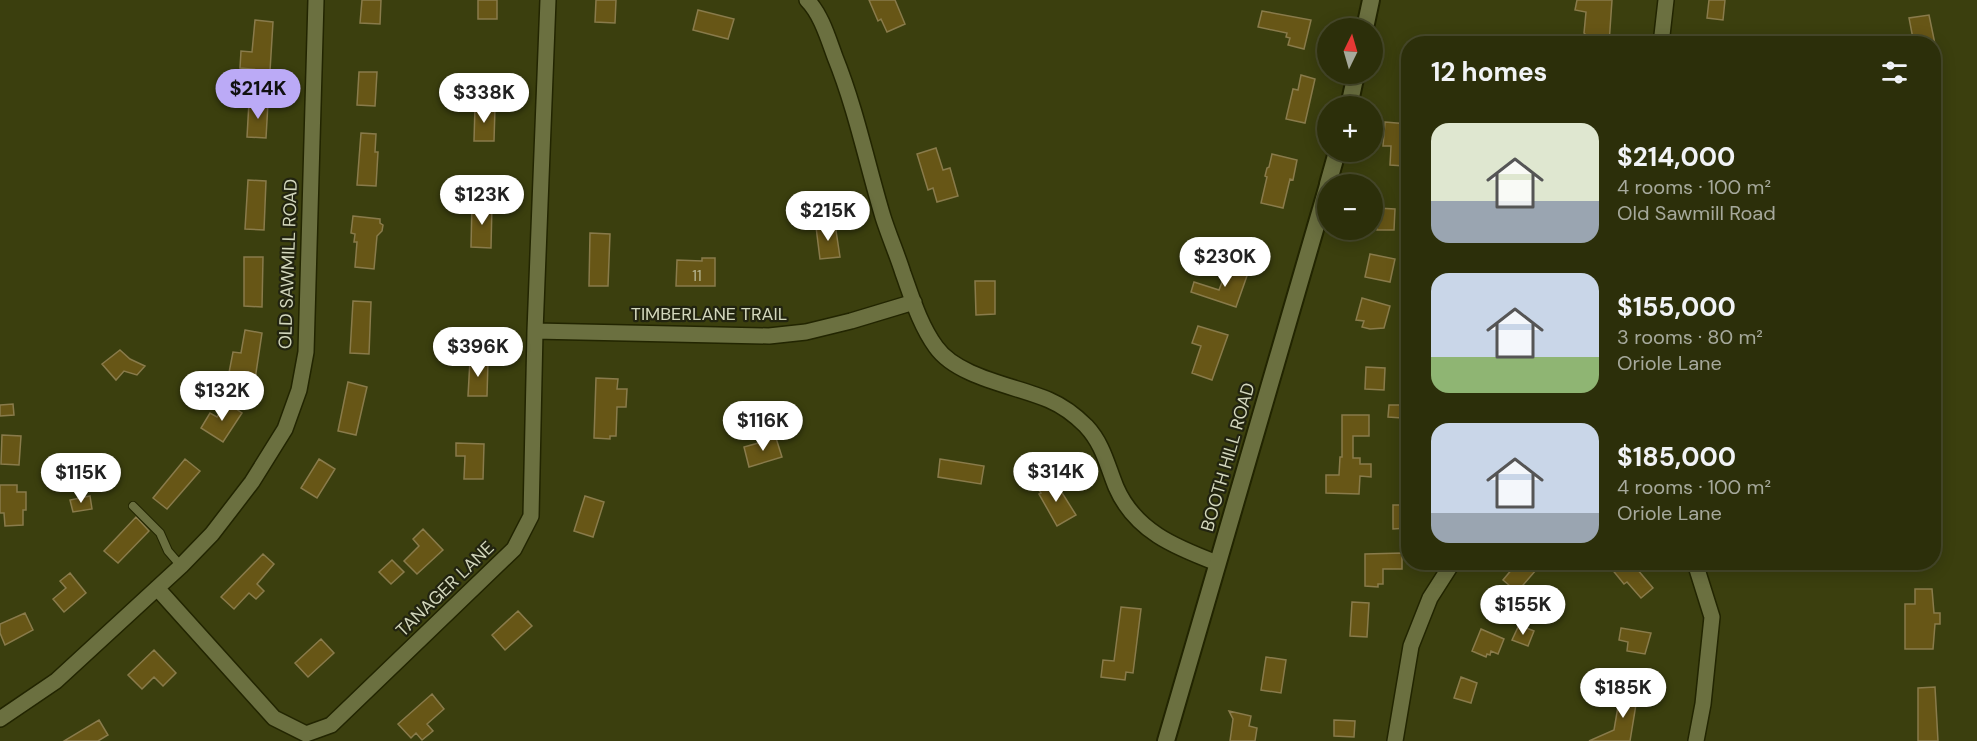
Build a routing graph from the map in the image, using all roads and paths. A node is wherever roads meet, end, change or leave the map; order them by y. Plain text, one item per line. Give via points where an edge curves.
1 (316, 0) edge
2 (548, 0) edge
3 (807, 0) edge
4 (1371, 0) edge
5 (1666, 0) edge
6 (1367, 18) edge
7 (1662, 36) edge
8 (1317, 222) edge
9 (914, 302) junction
10 (535, 331) junction
11 (133, 506) dead end
12 (1217, 563) junction
13 (181, 566) junction
14 (1448, 570) edge
15 (1697, 570) edge
16 (157, 588) junction
17 (0, 719) edge
18 (1166, 741) edge
19 (1395, 741) edge
20 (1696, 741) edge

1 - 13 street, OLD SAWMILL ROAD via 306,352 299,390 285,429 252,482 212,534
2 - 10 street, TANAGER LANE
3 - 9 street via 825,31 846,85 884,218
4 - 6 street
5 - 7 street
8 - 12 street, BOOTH HILL ROAD
9 - 10 street, TIMBERLANE TRAIL via 806,332 769,336
9 - 12 street via 925,331 938,350 962,369 1050,400 1077,417 1093,433 1105,454 1116,487 1133,516 1180,550
10 - 16 street, TANAGER LANE via 531,516 514,549 331,725 306,734 274,718
11 - 13 lane via 160,533
12 - 18 street, BOOTH HILL ROAD
13 - 16 street, OLD SAWMILL ROAD
14 - 19 street via 1430,598 1411,646
15 - 20 street via 1712,617
16 - 17 street, OLD SAWMILL ROAD via 56,681

